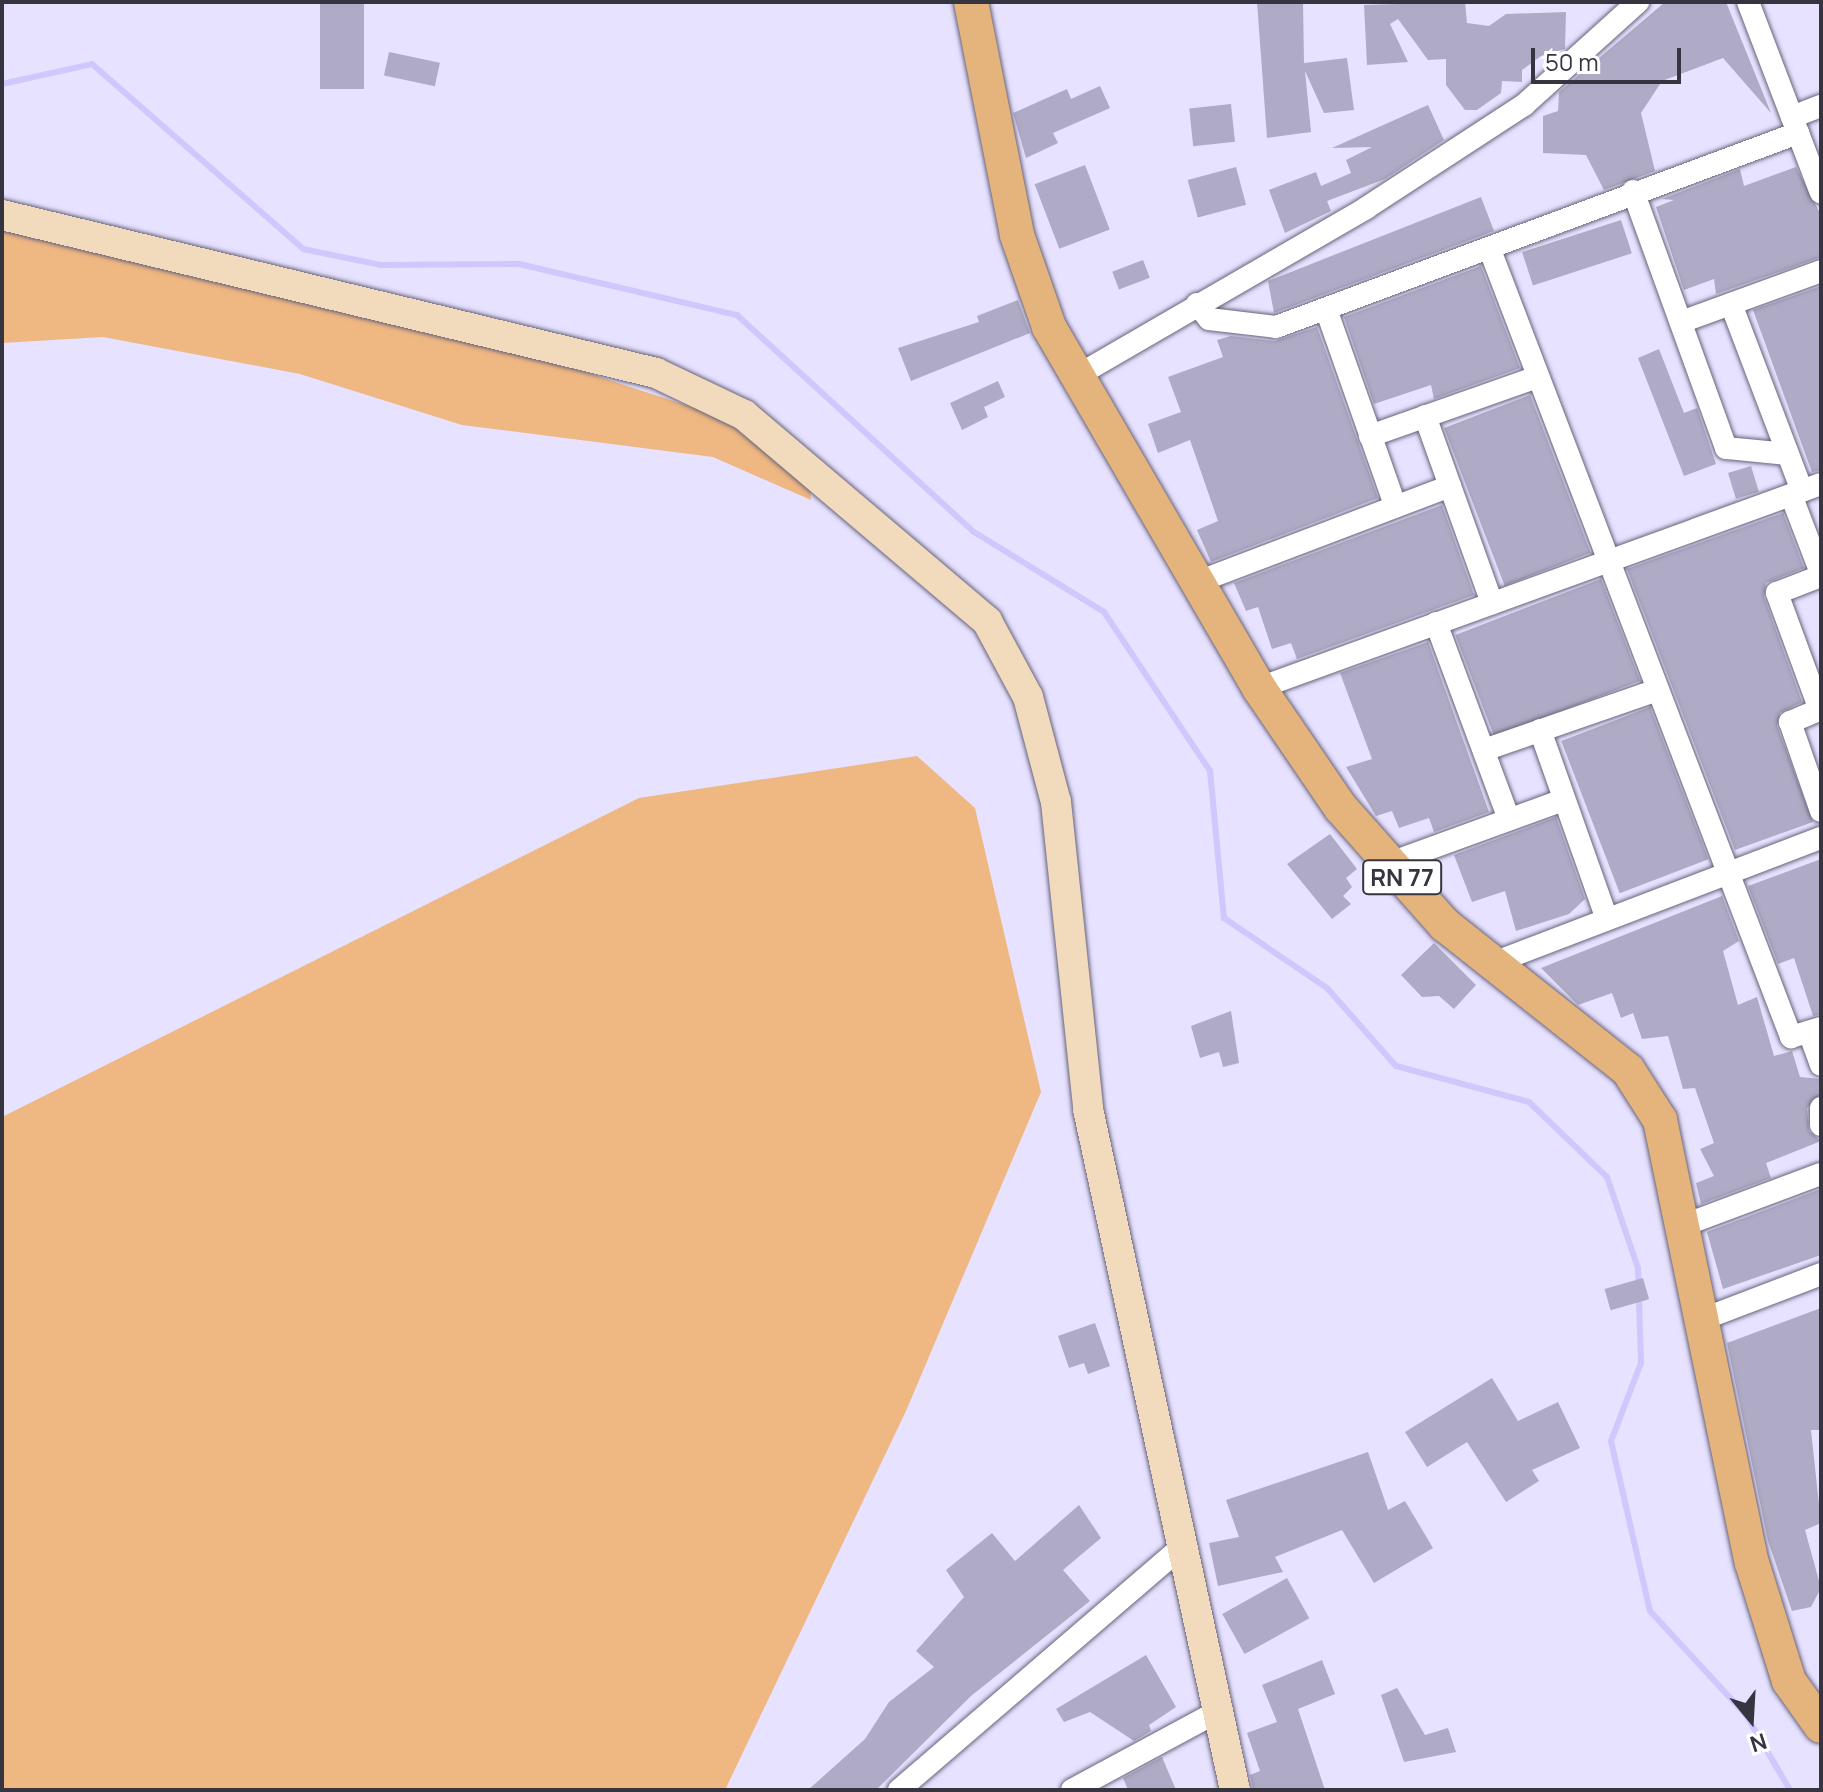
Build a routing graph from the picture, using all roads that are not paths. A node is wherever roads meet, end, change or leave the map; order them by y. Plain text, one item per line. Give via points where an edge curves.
1 (971, 2) edge
2 (1638, 2) edge
3 (1748, 2) edge
4 (1821, 106) edge
5 (1795, 125) junction
6 (1633, 191) junction
7 (1821, 193) edge
8 (2, 215) edge
9 (1490, 250) junction
10 (1821, 271) edge
11 (1197, 304) junction
12 (1731, 304) junction
13 (1326, 309) junction
14 (1681, 322) junction
15 (1075, 377) junction
16 (1538, 377) junction
17 (1425, 416) junction
18 (1370, 436) junction
19 (1788, 454) junction
20 (1450, 486) junction
21 (1805, 490) edge
22 (1395, 505) junction
23 (1607, 562) junction
24 (1821, 575) edge
25 (1195, 583) junction
26 (1492, 603) junction
27 (1436, 623) junction
28 (1259, 688) junction
29 (1654, 691) junction
30 (1820, 710) edge
31 (1540, 730) junction
32 (1484, 750) junction
33 (1563, 800) junction
34 (1821, 811) edge
35 (1508, 817) junction
36 (1821, 838) edge
37 (1390, 863) junction
38 (1723, 875) junction
39 (1607, 919) junction
40 (1488, 965) junction
41 (1815, 1030) edge
42 (1821, 1065) edge
43 (1821, 1108) edge
44 (1821, 1125) edge
45 (1821, 1174) edge
46 (1687, 1224) junction
47 (1821, 1274) edge
48 (1706, 1318) junction
49 (1180, 1548) junction
50 (1217, 1712) junction
51 (1821, 1726) edge
52 (899, 1790) edge
53 (1072, 1790) edge
54 (1235, 1790) edge

1 - 15 main road, RN 77 via 1017,235
2 - 11 street via 1524,105 1366,208
3 - 5 street
4 - 5 street
5 - 6 street
5 - 7 street
6 - 9 street
6 - 14 street
8 - 49 main road via 656,373 744,415 987,621 1028,697 1056,802 1088,1109
9 - 13 street
9 - 16 street
10 - 12 street
11 - 13 street via 1209,319 1276,327
11 - 15 street
12 - 14 street
12 - 19 street
13 - 18 street
14 - 19 street via 1726,448
15 - 25 main road, RN 77
16 - 17 street
16 - 23 street
17 - 18 street
17 - 20 street
18 - 22 street
19 - 21 street
20 - 22 street
20 - 26 street
21 - 23 street
21 - 24 street
22 - 25 street
23 - 26 street
23 - 29 street
24 - 30 street via 1777,593
25 - 28 main road, RN 77
26 - 27 street
27 - 28 street
27 - 32 street
28 - 37 main road, RN 77 via 1341,808
29 - 31 street
29 - 38 street
30 - 34 street via 1790,722
31 - 32 street
31 - 33 street
32 - 35 street
33 - 35 street
33 - 39 street
35 - 37 street
36 - 38 street
37 - 40 main road, RN 77
38 - 39 street
38 - 41 street via 1791,1037
39 - 40 street
40 - 46 main road, RN 77 via 1628,1070 1660,1120
41 - 42 street
43 - 44 street
45 - 46 street
46 - 48 main road, RN 77
47 - 48 street
48 - 51 main road, RN 77 via 1752,1563 1789,1681
49 - 50 main road
49 - 52 street
50 - 53 street
50 - 54 main road

